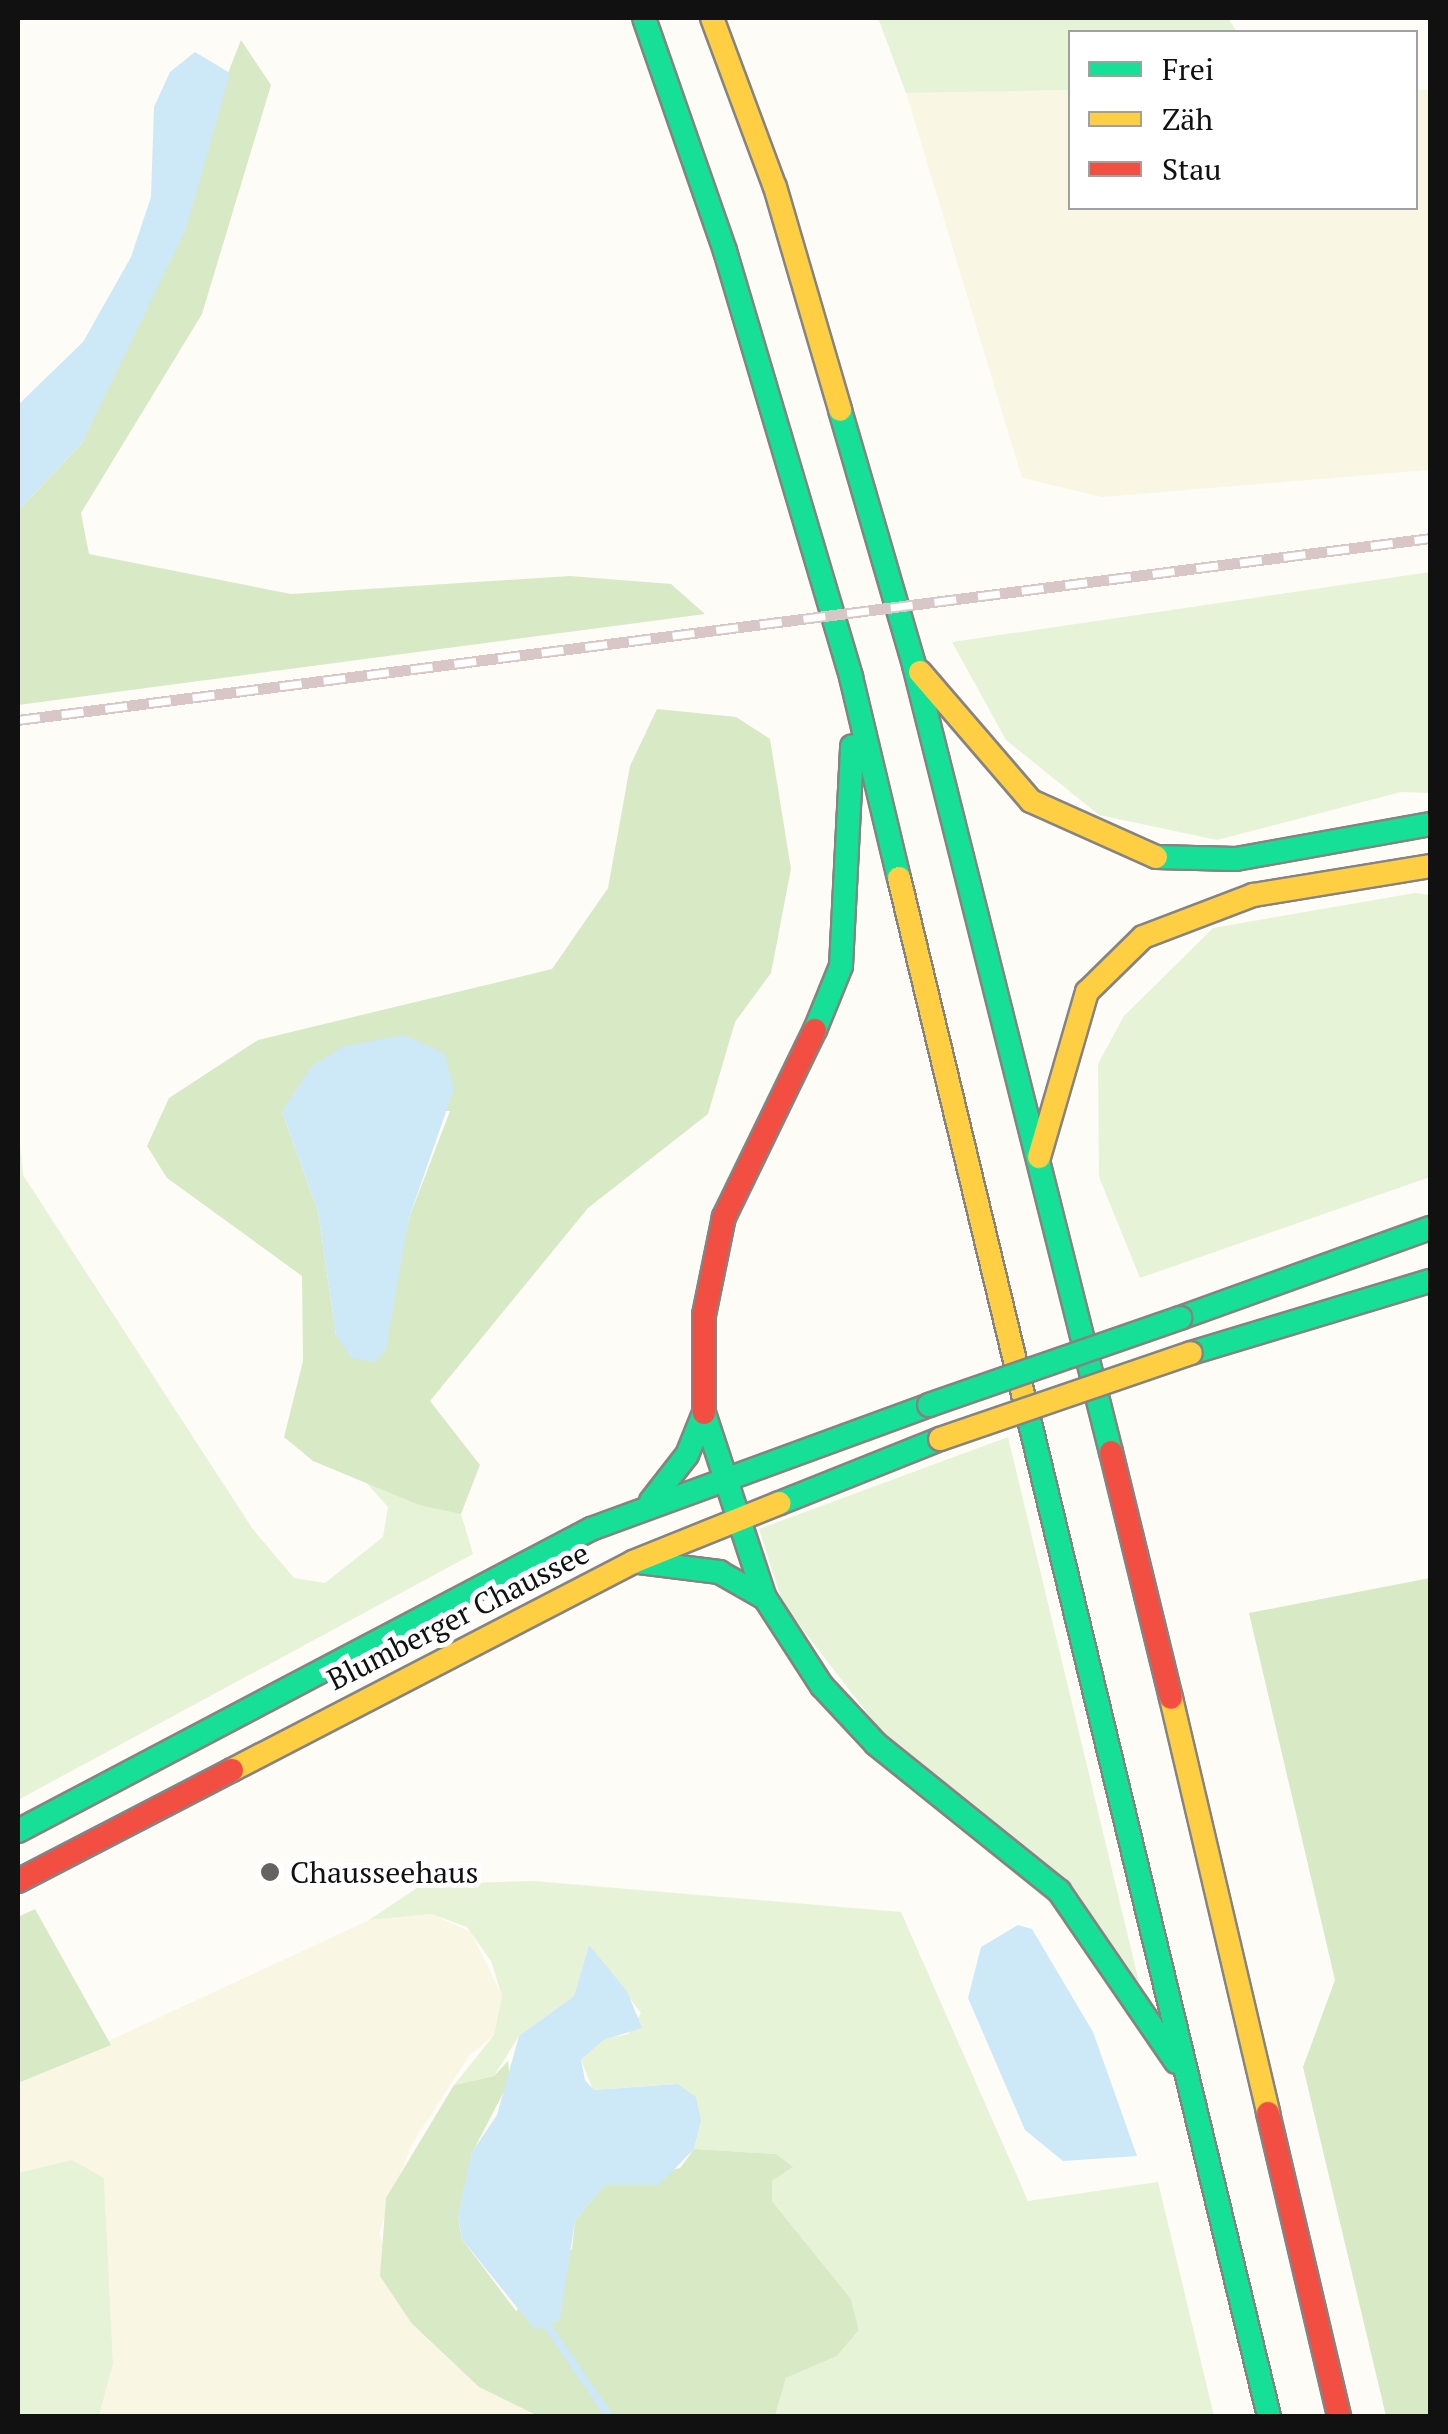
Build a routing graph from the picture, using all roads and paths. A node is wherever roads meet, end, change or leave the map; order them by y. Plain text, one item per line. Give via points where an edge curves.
1 (644, 18) edge
2 (712, 18) edge
3 (914, 666) junction
4 (851, 677) junction
5 (1430, 824) edge
6 (1430, 866) edge
7 (1038, 1161) junction
8 (1430, 1228) edge
9 (1430, 1281) edge
10 (704, 1413) junction
11 (730, 1473) junction
12 (651, 1501) junction
13 (740, 1515) junction
14 (633, 1562) junction
15 (765, 1598) junction
16 (18, 1831) edge
17 (18, 1882) edge
18 (1190, 2084) junction
19 (1269, 2416) edge
20 (1338, 2416) edge

1 - 4 main road via 731,270
2 - 3 main road via 775,187
3 - 5 main road via 1031,801 1138,856 1236,859
3 - 7 main road
4 - 10 main road via 854,847 841,966 793,1086 724,1217 704,1314
4 - 18 main road
6 - 7 main road via 1198,910 1112,960 1070,1036
7 - 20 main road
8 - 11 main road, Blumberger Chaussee, bridge
9 - 13 main road, Blumberger Chaussee, bridge via 1191,1353
10 - 11 main road
10 - 12 main road via 687,1454
11 - 12 main road, Blumberger Chaussee
11 - 13 main road
12 - 16 main road, Blumberger Chaussee
13 - 14 main road, Blumberger Chaussee
13 - 15 main road
14 - 15 main road via 719,1572
14 - 17 main road, Blumberger Chaussee
15 - 18 main road via 822,1686 876,1744 1059,1891
18 - 19 main road

